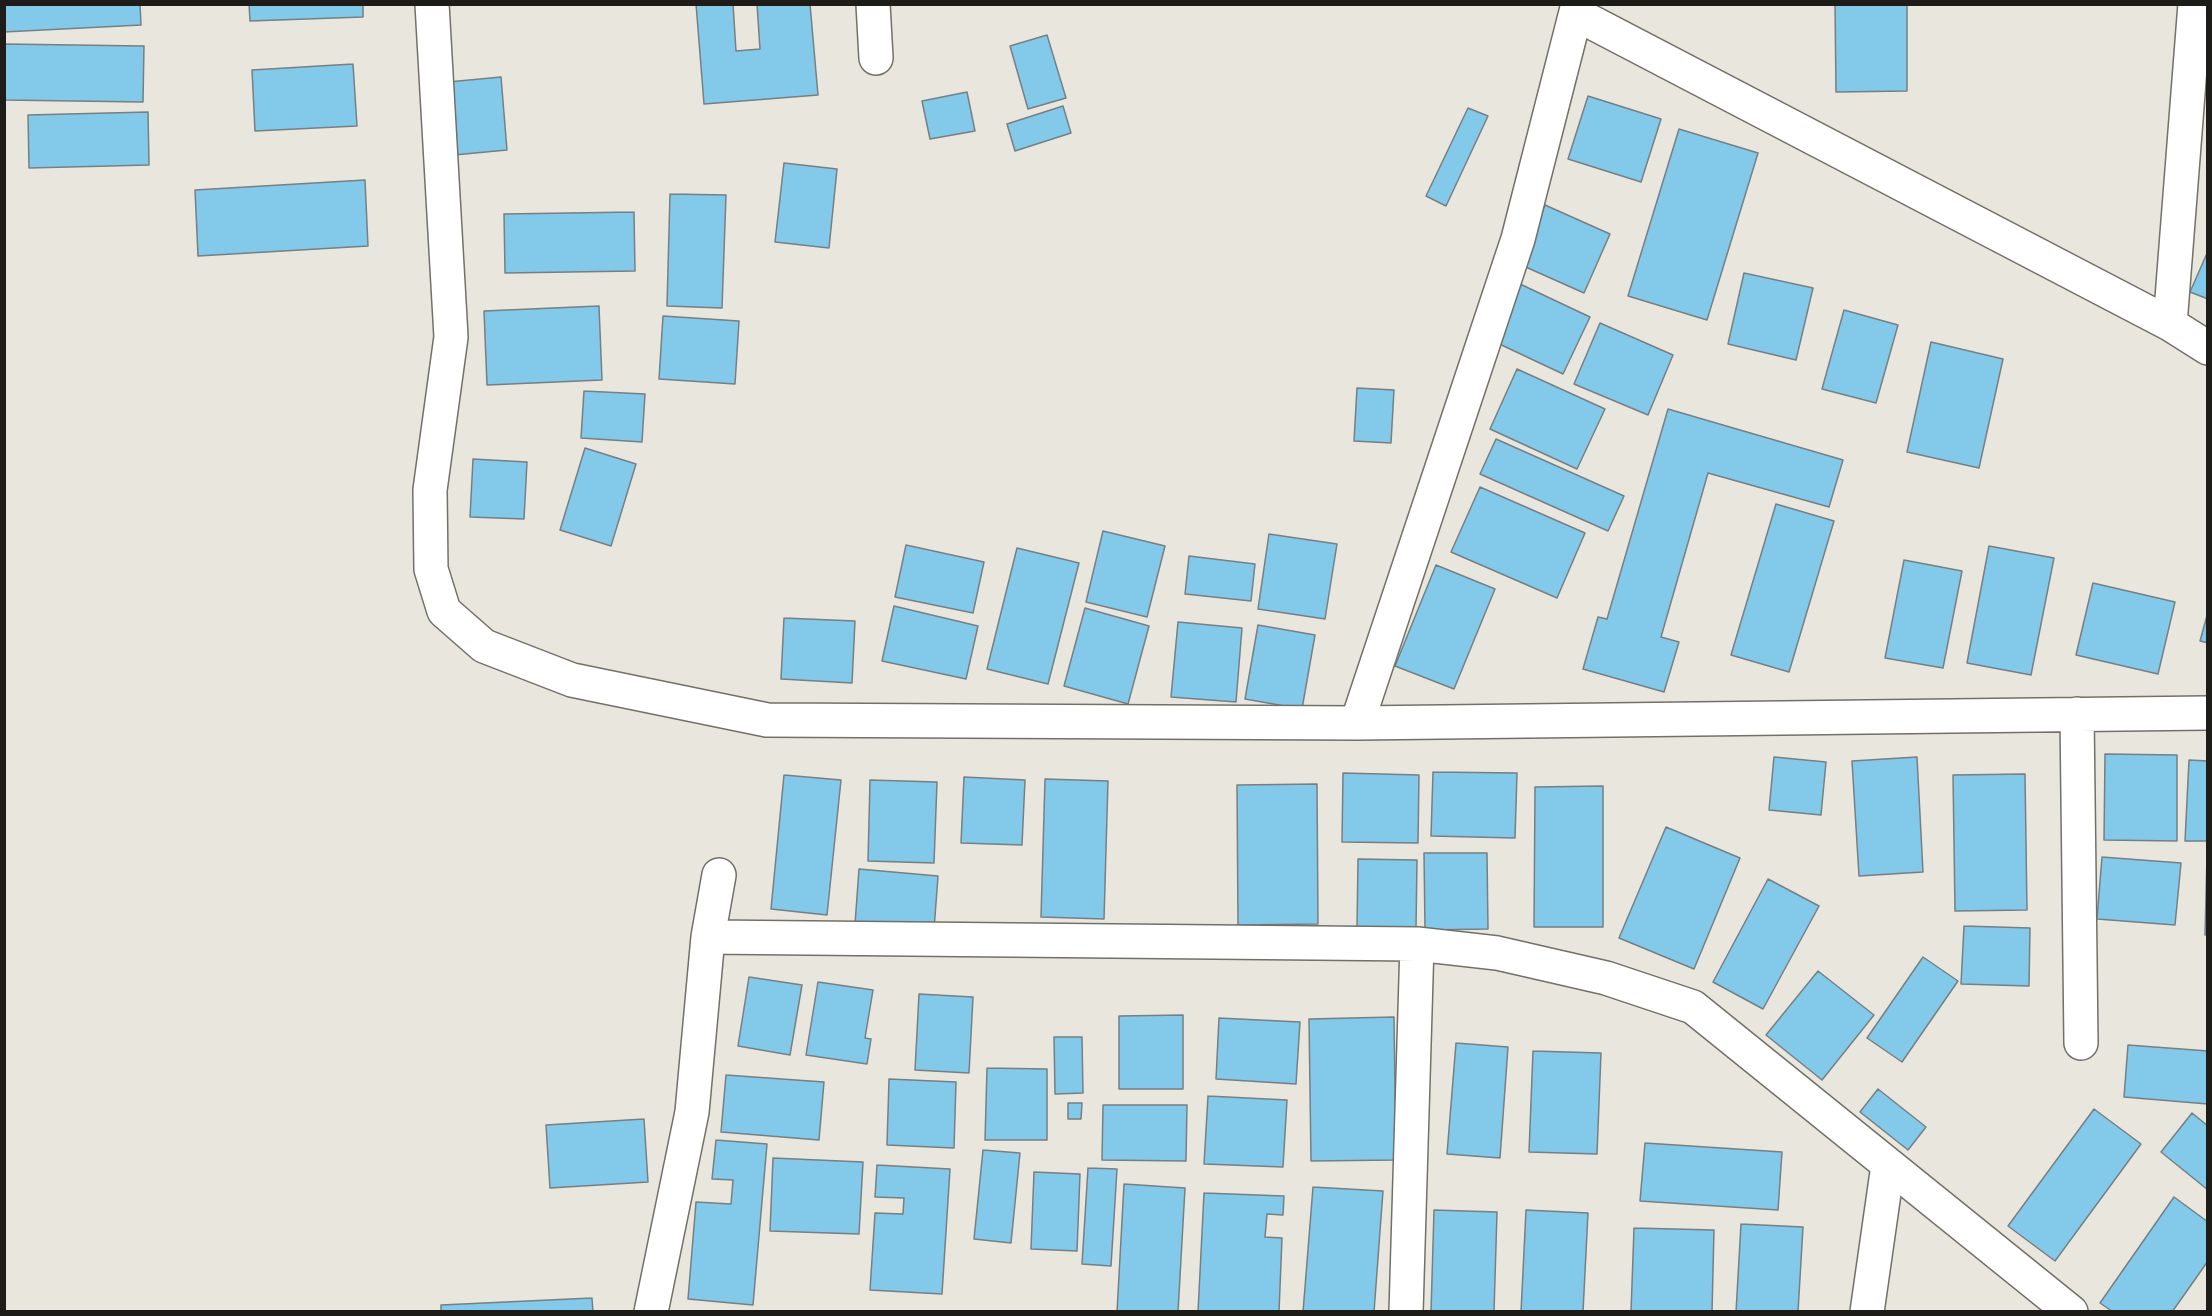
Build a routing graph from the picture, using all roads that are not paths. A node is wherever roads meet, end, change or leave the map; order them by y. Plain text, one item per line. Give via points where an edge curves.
1 (432, 4) edge
2 (873, 4) edge
3 (2195, 4) edge
4 (1577, 9) edge
5 (876, 58) dead end
6 (2170, 324) junction
7 (2208, 348) edge
8 (2208, 713) edge
9 (2077, 714) junction
10 (1357, 723) junction
11 (719, 875) dead end
12 (708, 937) junction
13 (1416, 944) junction
14 (2081, 1043) dead end
15 (1888, 1165) junction
16 (651, 1311) edge
17 (1406, 1311) edge
18 (1867, 1311) edge
19 (2071, 1311) edge

1 - 10 street via 452,337 430,490 431,569 444,611 484,646 572,680 767,720
2 - 5 street
3 - 6 street
4 - 6 street
4 - 10 street via 1518,239
6 - 7 street
8 - 9 street
9 - 10 street
9 - 14 street
11 - 12 street
12 - 13 street
12 - 16 street via 692,1112
13 - 15 street via 1497,953 1595,975 1693,1007
13 - 17 street
15 - 18 street
15 - 19 street

